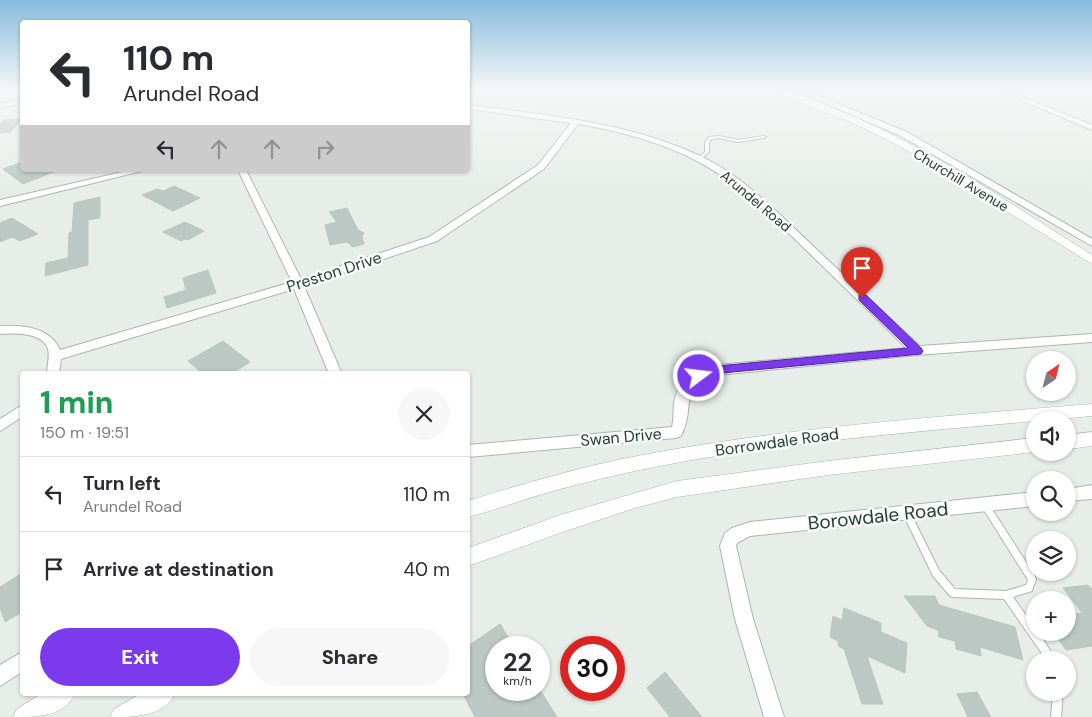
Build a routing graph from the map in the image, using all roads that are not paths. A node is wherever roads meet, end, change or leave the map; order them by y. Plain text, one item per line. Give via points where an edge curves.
1 (576, 122) edge
2 (578, 122) edge
3 (858, 122) edge
4 (876, 122) edge
5 (1079, 122) edge
6 (1092, 128) edge
7 (764, 137) dead end
8 (699, 159) junction
9 (133, 172) edge
10 (243, 172) edge
11 (0, 203) edge
12 (1042, 213) junction
13 (1022, 217) junction
14 (1092, 243) edge
15 (1092, 260) edge
16 (298, 284) junction
17 (0, 330) edge
18 (1092, 338) edge
19 (918, 351) junction
20 (56, 356) junction
21 (53, 371) edge
22 (335, 371) edge
23 (1092, 410) edge
24 (20, 411) edge
25 (0, 426) edge
26 (1092, 439) edge
27 (1076, 441) edge
28 (1026, 446) edge
29 (470, 451) edge
30 (1092, 492) edge
31 (1076, 494) edge
32 (1026, 500) edge
33 (984, 504) junction
34 (470, 508) edge
35 (907, 514) junction
36 (470, 556) edge
37 (1006, 595) junction
38 (1046, 651) edge
39 (20, 662) edge
40 (0, 676) edge
41 (60, 696) edge
42 (159, 696) edge
43 (1057, 701) edge
44 (25, 717) edge
45 (122, 717) edge
46 (774, 717) edge
47 (1056, 717) edge

1 - 16 street, Preston Drive via 541,167 444,233
2 - 8 street, Arundel Road via 646,138
3 - 13 main road, Churchill Avenue
4 - 12 street via 904,134
5 - 6 street
7 - 8 lane via 738,141 710,138 706,152
8 - 19 street, Arundel Road via 741,185
9 - 11 street
10 - 16 street
12 - 13 street
12 - 14 street
13 - 15 main road, Churchill Avenue
16 - 20 street, Preston Drive
16 - 22 street
17 - 20 street via 34,332 50,342
18 - 19 street, Swan Drive
19 - 29 street, Swan Drive via 733,368 699,376 681,399 681,423 676,432
20 - 21 street
23 - 34 main road, Borrowdale Road via 769,441 629,464 540,486
24 - 25 street
26 - 27 main road
28 - 36 main road, Borrowdale Road via 677,489 560,524
30 - 31 street
32 - 33 street, Borowdale Road
33 - 35 street, Borowdale Road
33 - 37 lane via 1032,579 1029,588
35 - 37 lane via 936,573 953,593
35 - 46 street, Borowdale Road via 750,529 731,538 728,546 744,619
37 - 38 lane
39 - 40 street
41 - 44 main road
42 - 45 main road
43 - 47 lane

